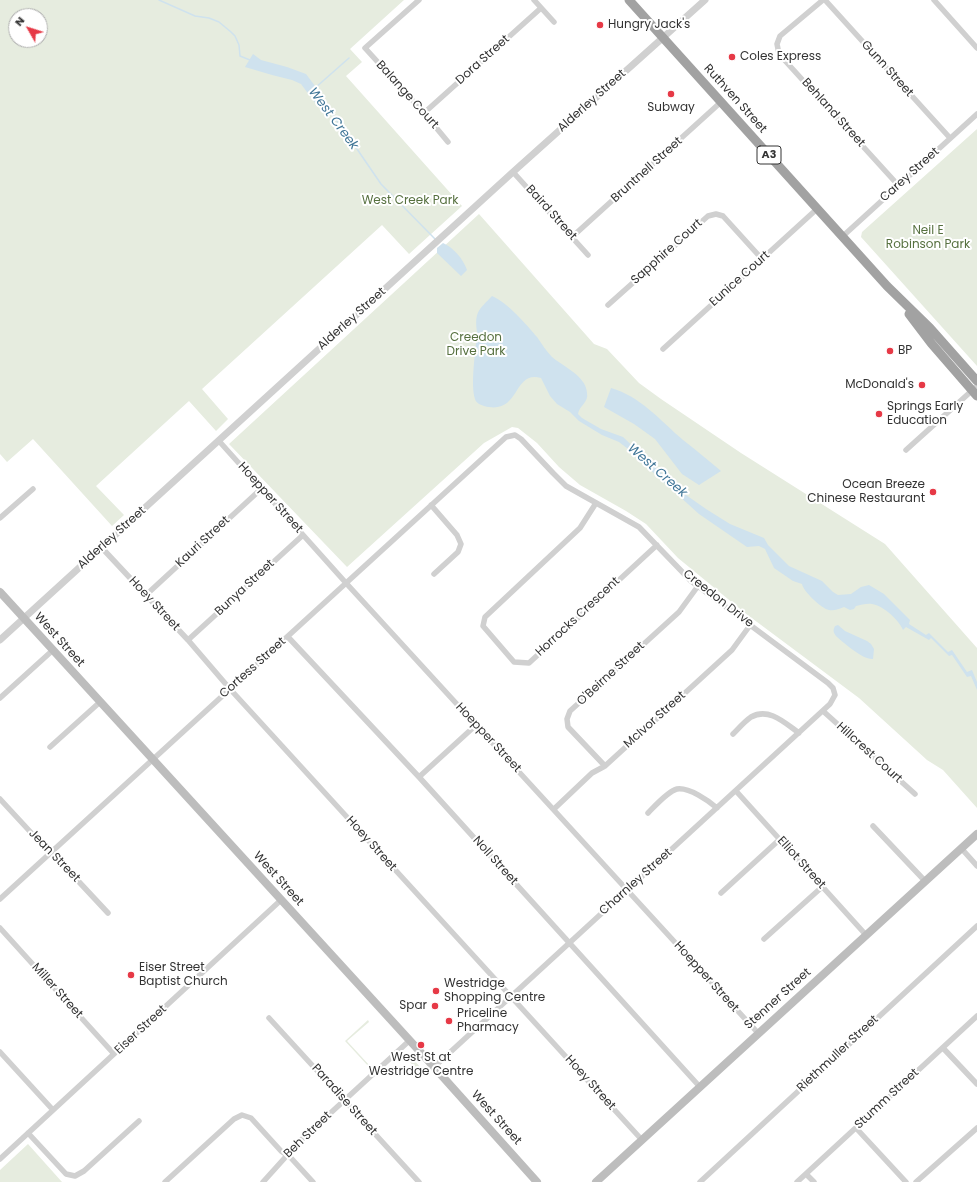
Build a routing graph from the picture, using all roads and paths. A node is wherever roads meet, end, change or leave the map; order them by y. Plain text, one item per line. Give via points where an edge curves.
1 (419, 0) edge
2 (534, 0) edge
3 (629, 0) edge
4 (705, 0) edge
5 (824, 0) edge
6 (934, 0) edge
7 (541, 8) junction
8 (554, 22) dead end
9 (662, 38) junction
10 (977, 48) edge
11 (721, 102) junction
12 (424, 113) junction
13 (977, 114) edge
14 (950, 138) junction
15 (448, 142) dead end
16 (513, 172) junction
17 (898, 186) junction
18 (818, 208) junction
19 (843, 236) junction
20 (572, 237) junction
21 (588, 255) dead end
22 (762, 259) junction
23 (887, 286) junction
24 (608, 305) dead end
25 (663, 349) dead end
26 (977, 381) edge
27 (975, 391) edge
28 (506, 437) joint
29 (219, 441) junction
30 (906, 450) dead end
31 (33, 489) dead end
32 (261, 489) junction
33 (596, 503) junction
34 (431, 505) junction
35 (0, 518) edge
36 (302, 535) junction
37 (657, 545) junction
38 (102, 548) junction
39 (434, 574) dead end
40 (346, 583) junction
41 (698, 586) junction
42 (0, 592) edge
43 (146, 595) junction
44 (24, 618) junction
45 (751, 624) junction
46 (288, 637) junction
47 (0, 640) edge
48 (188, 640) junction
49 (52, 650) junction
50 (230, 689) junction
51 (835, 695) joint
52 (0, 698) edge
53 (100, 702) junction
54 (823, 711) junction
55 (476, 725) junction
56 (799, 733) junction
57 (733, 734) dead end
58 (50, 747) dead end
59 (152, 759) junction
60 (605, 766) junction
61 (419, 777) junction
62 (736, 791) junction
63 (915, 794) dead end
64 (0, 799) edge
65 (717, 808) junction
66 (554, 809) junction
67 (648, 813) dead end
68 (873, 826) dead end
69 (977, 834) edge
70 (779, 840) junction
71 (961, 848) junction
72 (50, 853) junction
73 (977, 866) edge
74 (925, 881) junction
75 (822, 887) junction
76 (627, 890) junction
77 (721, 893) dead end
78 (0, 899) edge
79 (281, 900) junction
80 (108, 913) dead end
81 (977, 926) edge
82 (0, 928) edge
83 (866, 935) junction
84 (764, 939) dead end
85 (569, 943) junction
86 (510, 996) junction
87 (977, 1016) edge
88 (269, 1018) dead end
89 (758, 1033) junction
90 (409, 1041) junction
91 (943, 1048) junction
92 (0, 1052) edge
93 (114, 1054) junction
94 (434, 1067) junction
95 (977, 1084) edge
96 (700, 1087) junction
97 (345, 1100) junction
98 (53, 1110) junction
99 (139, 1121) dead end
100 (856, 1128) junction
101 (977, 1128) edge
102 (28, 1133) junction
103 (642, 1140) junction
104 (287, 1155) junction
105 (0, 1159) edge
106 (806, 1174) junction
107 (165, 1182) edge
108 (263, 1182) edge
109 (313, 1182) edge
110 (419, 1182) edge
111 (537, 1182) edge
112 (596, 1182) edge
113 (700, 1182) edge
114 (797, 1182) edge
115 (814, 1182) edge
116 (906, 1182) edge
117 (916, 1182) edge

1 - 12 street, Balange Court via 365,48
2 - 7 street
3 - 9 highway, Ruthven Street / A3
4 - 9 street, Alderley Street
5 - 14 street, Gunn Street
5 - 17 street, Behland Street via 780,36 777,44 780,54
6 - 10 street
7 - 8 street
7 - 12 street, Dora Street
9 - 11 highway, Ruthven Street / A3
9 - 16 street, Alderley Street
11 - 18 highway, Ruthven Street / A3
11 - 20 street, Bruntnell Street
12 - 15 street, Balange Court
13 - 14 street, Carey Street
14 - 17 street, Carey Street
16 - 20 street, Baird Street
16 - 29 street, Alderley Street
17 - 19 street, Carey Street
18 - 19 highway, Ruthven Street / A3
18 - 22 street, Eunice Court
19 - 23 highway, Ruthven Street / A3
20 - 21 street, Baird Street
22 - 24 street, Sapphire Court via 723,216 708,216
22 - 25 street, Eunice Court
23 - 26 highway, Ruthven Street / A3 via 930,328
23 - 27 highway, Ruthven Street / A3 via 931,343
27 - 30 street
28 - 33 street, Creedon Drive via 515,435 521,439 566,486
28 - 34 street, Cortess Street
29 - 32 street, Hoepper Street
29 - 38 street, Alderley Street
31 - 35 street
32 - 36 street, Hoepper Street
32 - 43 street, Kauri Street
33 - 37 street, Creedon Drive via 640,526
33 - 37 street, Horrocks Crescent via 580,528 484,617 483,626 514,662 529,663
34 - 39 street via 457,535 461,544 458,552
34 - 40 street, Cortess Street
36 - 40 street, Hoepper Street
36 - 48 street, Bunya Street
37 - 41 street, Creedon Drive
38 - 43 street, Hoey Street
38 - 44 street, Alderley Street
40 - 46 street, Cortess Street
40 - 55 street, Hoepper Street
41 - 45 street, Creedon Drive
41 - 60 street, O'Beirne Street via 679,612 570,711 568,727
42 - 44 main road, West Street
43 - 48 street, Hoey Street
44 - 47 street, Alderley Street
44 - 49 main road, West Street
45 - 51 street, Creedon Drive via 828,682
45 - 60 street, McIvor Street via 732,650
46 - 50 street, Cortess Street
46 - 61 street, Noll Street
48 - 50 street, Hoey Street
49 - 52 street
49 - 53 main road, West Street
50 - 59 street, Cortess Street
50 - 86 street, Hoey Street
51 - 54 street, Charnley Street
53 - 58 street
53 - 59 main road, West Street
54 - 56 street, Charnley Street
54 - 63 street, Hillcrest Court
55 - 61 street
55 - 66 street, Hoepper Street
56 - 57 street via 774,716 763,713 752,717
56 - 62 street, Charnley Street
59 - 72 street, Cortess Street
59 - 79 main road, West Street
60 - 66 street, McIvor Street via 592,773
61 - 85 street, Noll Street
62 - 65 street, Charnley Street
62 - 70 street, Elliot Street
64 - 72 street, Jean Street
65 - 67 street via 703,797 678,789 671,792
65 - 76 street, Charnley Street
66 - 76 street, Hoepper Street
68 - 74 street
69 - 71 main road, Stenner Street
70 - 75 street, Elliot Street
70 - 77 street
71 - 73 street
71 - 74 main road, Stenner Street
72 - 78 street, Cortess Street
72 - 80 street, Jean Street via 54,854
74 - 83 main road, Stenner Street
75 - 83 street, Elliot Street
75 - 84 street
76 - 85 street, Charnley Street
76 - 89 street, Hoepper Street
79 - 90 main road, West Street
79 - 93 street, Eiser Street
81 - 113 street, Riethmuller Street
82 - 93 street, Miller Street
83 - 89 main road, Stenner Street
85 - 86 street, Charnley Street
85 - 96 street, Noll Street
86 - 94 street, Charnley Street
86 - 103 street, Hoey Street
87 - 91 street, Stumm Street
88 - 97 street, Paradise Street
89 - 96 main road, Stenner Street
90 - 94 main road, West Street
90 - 97 street, Beh Street
91 - 95 street
91 - 100 street, Stumm Street
92 - 98 street
93 - 98 street, Eiser Street
94 - 111 main road, West Street
96 - 103 main road, Stenner Street
97 - 104 street, Beh Street
97 - 110 street, Paradise Street
98 - 102 street, Eiser Street
99 - 102 street via 84,1171 75,1176 66,1174
100 - 106 street, Stumm Street
100 - 116 street
101 - 117 street
102 - 105 street, Eiser Street
103 - 112 main road, Stenner Street
104 - 107 street via 251,1118 239,1116
104 - 108 street, Beh Street
104 - 109 street
106 - 114 street, Stumm Street
106 - 115 street

